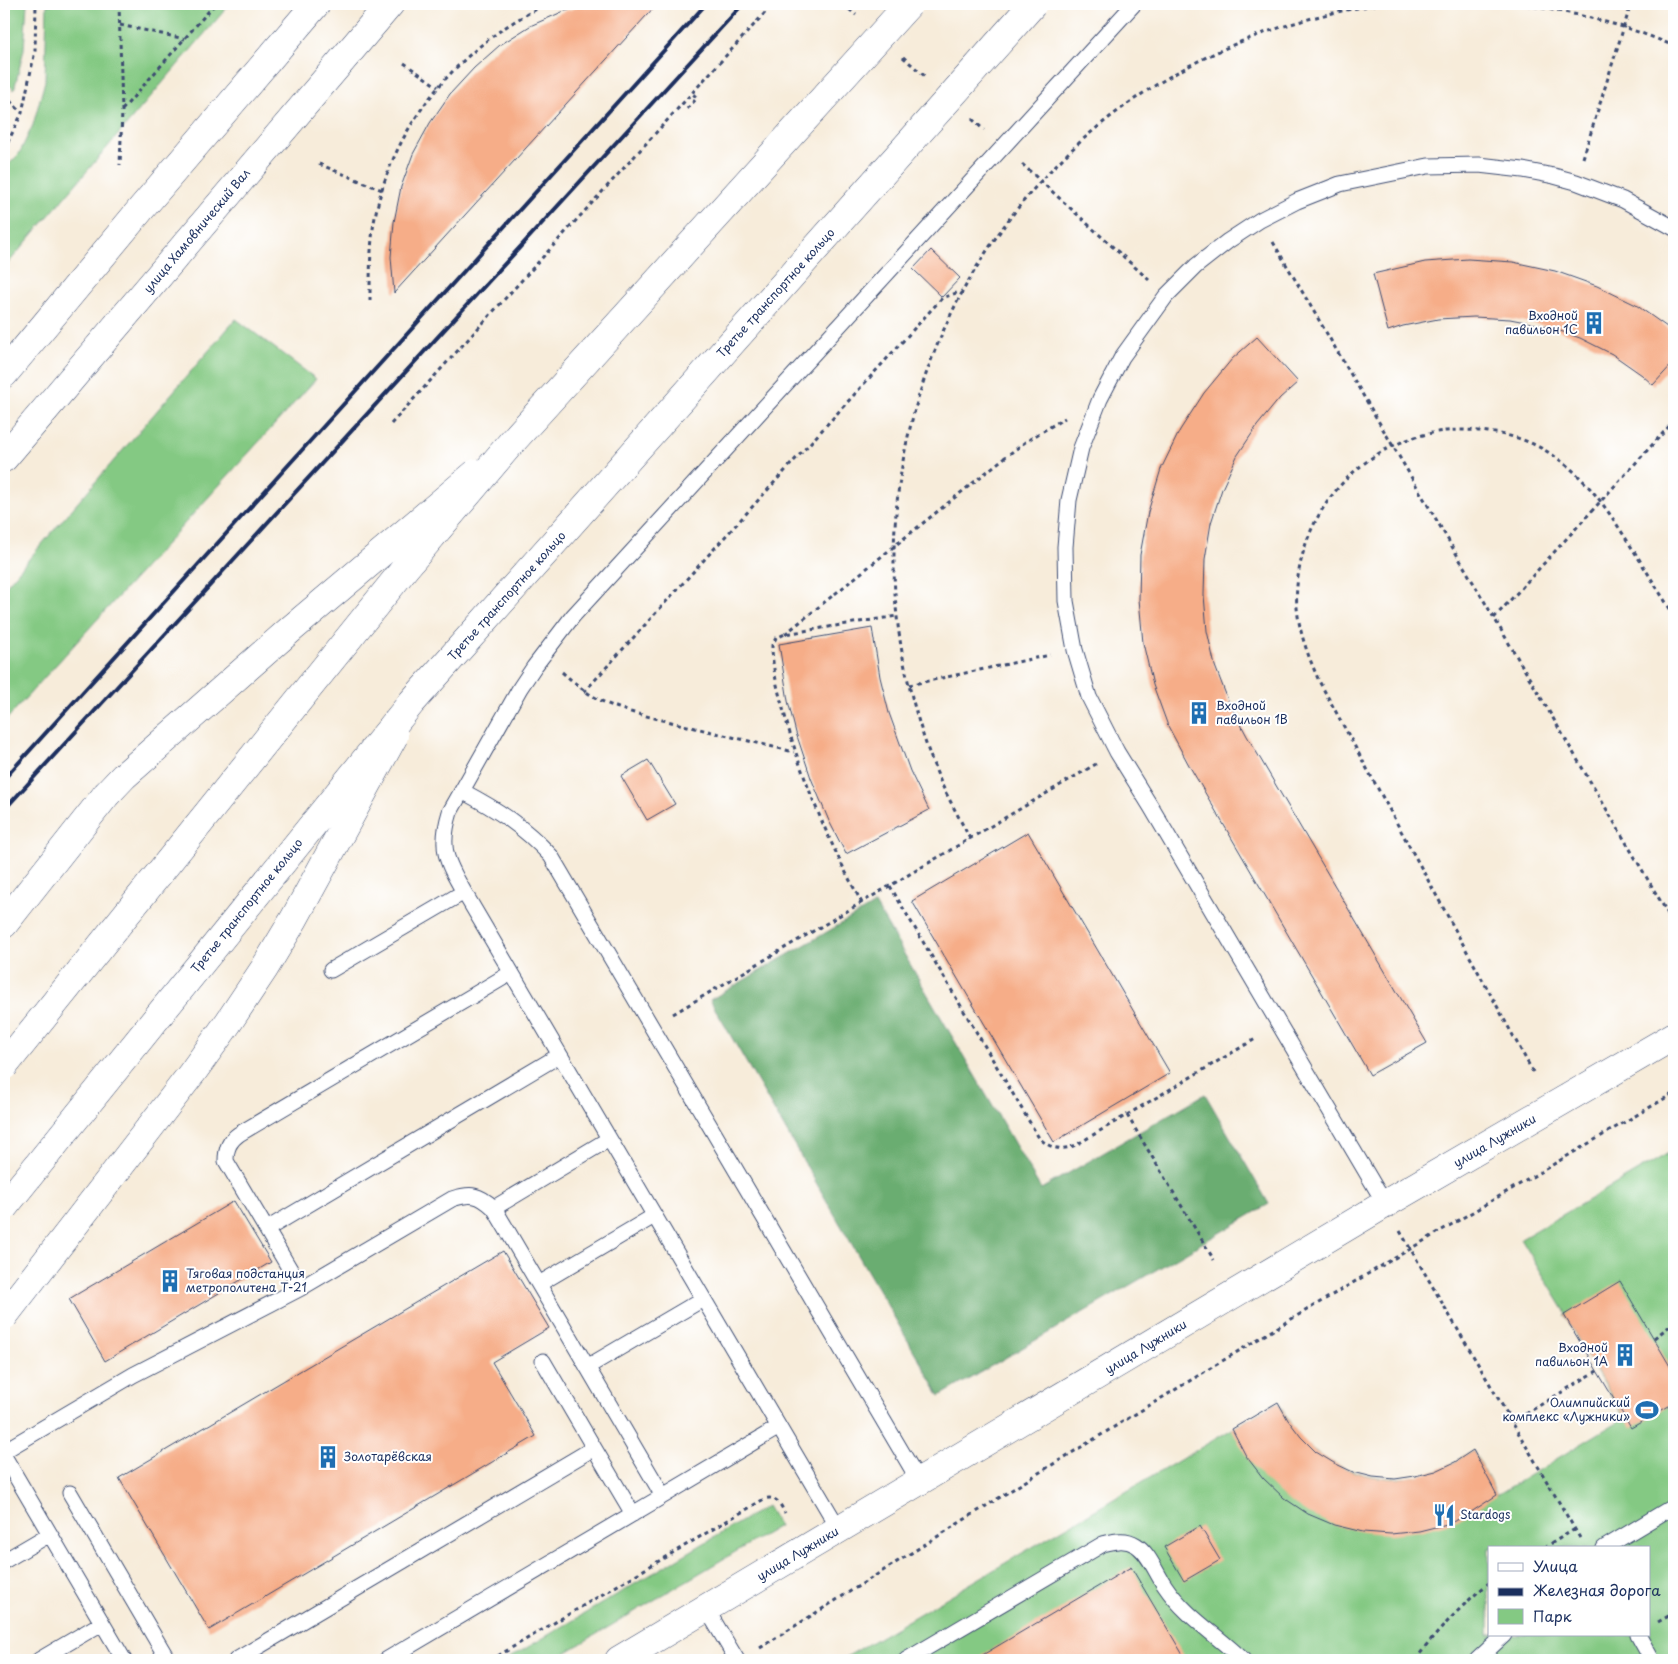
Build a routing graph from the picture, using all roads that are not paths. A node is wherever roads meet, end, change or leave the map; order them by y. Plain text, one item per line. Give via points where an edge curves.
1 (316, 4) edge
2 (390, 4) edge
3 (910, 4) edge
4 (1033, 4) edge
5 (1134, 4) edge
6 (1674, 228) edge
7 (4, 374) edge
8 (511, 443) junction
9 (4, 458) edge
10 (412, 702) junction
11 (462, 791) junction
12 (464, 892) junction
13 (4, 924) edge
14 (331, 970) dead end
15 (511, 972) junction
16 (1674, 1036) edge
17 (560, 1055) junction
18 (4, 1066) edge
19 (609, 1139) junction
20 (1385, 1204) junction
21 (4, 1208) edge
22 (494, 1208) junction
23 (654, 1216) junction
24 (267, 1229) junction
25 (539, 1284) junction
26 (301, 1288) junction
27 (703, 1298) junction
28 (4, 1316) edge
29 (543, 1361) dead end
30 (588, 1367) junction
31 (779, 1428) junction
32 (594, 1448) junction
33 (4, 1451) edge
34 (4, 1456) edge
35 (919, 1481) junction
36 (70, 1493) dead end
37 (663, 1496) junction
38 (1674, 1506) edge
39 (633, 1514) junction
40 (839, 1529) junction
41 (50, 1534) junction
42 (1607, 1546) edge
43 (4, 1561) edge
44 (706, 1608) junction
45 (102, 1623) junction
46 (1503, 1636) edge
47 (1639, 1636) edge
48 (39, 1660) edge
49 (124, 1660) edge
50 (168, 1660) edge
51 (236, 1660) edge
52 (386, 1660) edge
53 (619, 1660) edge
54 (737, 1660) edge
55 (906, 1660) edge
56 (1243, 1660) edge
57 (1477, 1660) edge
58 (1652, 1660) edge

1 - 7 main road
2 - 9 main road, улица Хамовнический Вал
3 - 8 main road, bridge
4 - 10 main road, Третье транспортное кольцо, bridge
5 - 11 lane via 579,609 544,654 506,712
6 - 20 lane via 1623,200 1576,182 1523,170 1480,165 1428,166 1340,184 1260,220 1202,261 1166,296 1122,357 1100,399 1081,448 1069,500 1065,547 1066,601 1074,650 1089,697 1117,752
8 - 13 main road, bridge via 124,776
8 - 18 main road, bridge via 400,574
10 - 21 main road, Третье транспортное кольцо, bridge
10 - 28 main road, bridge via 264,969 192,1073
11 - 12 lane via 450,812 444,840 449,866
11 - 35 lane via 512,820 551,856
12 - 14 lane
12 - 15 lane
15 - 17 lane
15 - 24 lane via 233,1138 227,1149 226,1161
16 - 20 main road, улица Лужники
17 - 19 lane
17 - 24 lane
19 - 22 lane
19 - 23 lane
20 - 35 main road, улица Лужники
22 - 25 lane
22 - 26 lane via 474,1195 452,1199
23 - 25 lane
23 - 27 lane
24 - 26 lane
25 - 30 lane
26 - 33 lane via 133,1375
27 - 30 lane
27 - 31 lane
29 - 32 lane
30 - 37 lane
31 - 37 lane
31 - 40 lane
32 - 39 lane
32 - 51 lane
34 - 41 lane
35 - 40 main road, улица Лужники
36 - 50 lane
37 - 39 lane
38 - 42 lane
39 - 52 lane
40 - 44 main road, улица Лужники
41 - 43 lane
41 - 45 lane
44 - 53 main road, улица Лужники
44 - 54 lane
45 - 48 lane
45 - 49 lane
46 - 57 lane
47 - 58 lane
55 - 56 lane via 1103,1544 1117,1540 1138,1546 1184,1610

